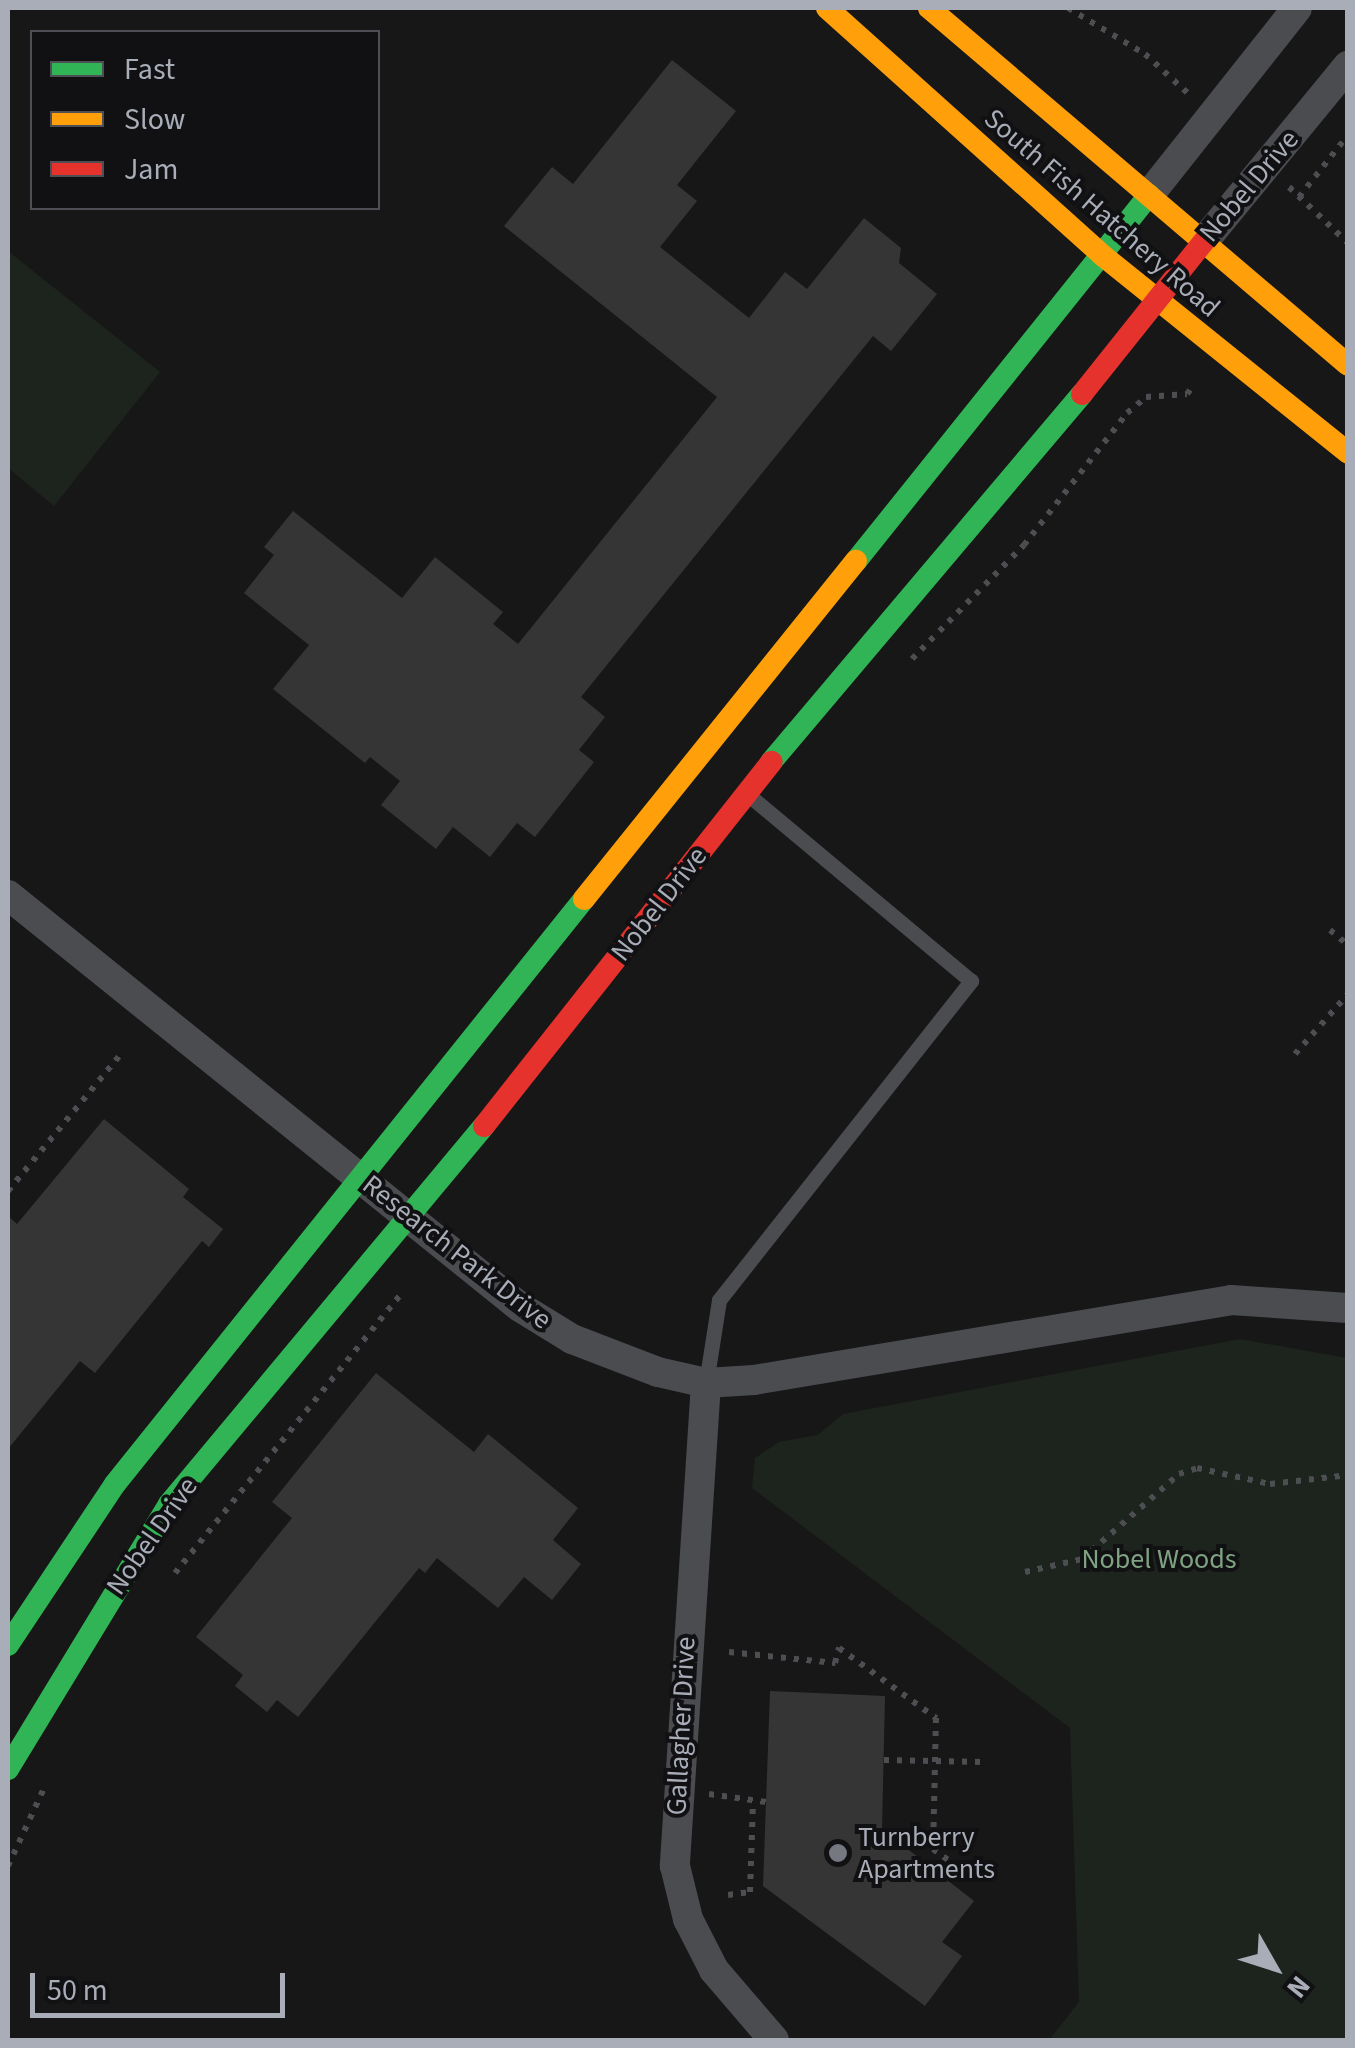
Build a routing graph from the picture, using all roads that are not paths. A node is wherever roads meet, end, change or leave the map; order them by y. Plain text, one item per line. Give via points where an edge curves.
1 (828, 8) edge
2 (929, 8) edge
3 (1296, 8) edge
4 (1348, 66) edge
5 (1148, 195) junction
6 (1204, 241) junction
7 (1102, 255) junction
8 (1156, 299) junction
9 (1348, 364) edge
10 (1348, 452) edge
11 (747, 793) junction
12 (8, 895) edge
13 (363, 1180) junction
14 (411, 1218) junction
15 (1348, 1308) edge
16 (706, 1383) junction
17 (8, 1646) edge
18 (8, 1770) edge
19 (774, 2040) edge

1 - 7 street, South Fish Hatchery Road
2 - 5 street, South Fish Hatchery Road
3 - 5 street, Nobel Drive
4 - 6 street, Nobel Drive
5 - 6 street, South Fish Hatchery Road
5 - 7 street, Nobel Drive
6 - 8 street, Nobel Drive
6 - 9 street, South Fish Hatchery Road
7 - 8 street, South Fish Hatchery Road
7 - 13 street, Nobel Drive
8 - 10 street, South Fish Hatchery Road
8 - 11 street, Nobel Drive via 1007,488
11 - 14 street, Nobel Drive
11 - 16 lane via 971,981 719,1300
12 - 13 street, Research Park Drive
13 - 14 street, Research Park Drive
13 - 17 street, Nobel Drive via 115,1484
14 - 16 street, Research Park Drive via 572,1339
14 - 18 street, Nobel Drive via 170,1504
15 - 16 street, Research Park Drive via 1230,1300
16 - 19 street, Gallagher Drive via 675,1866 688,1919 714,1970

